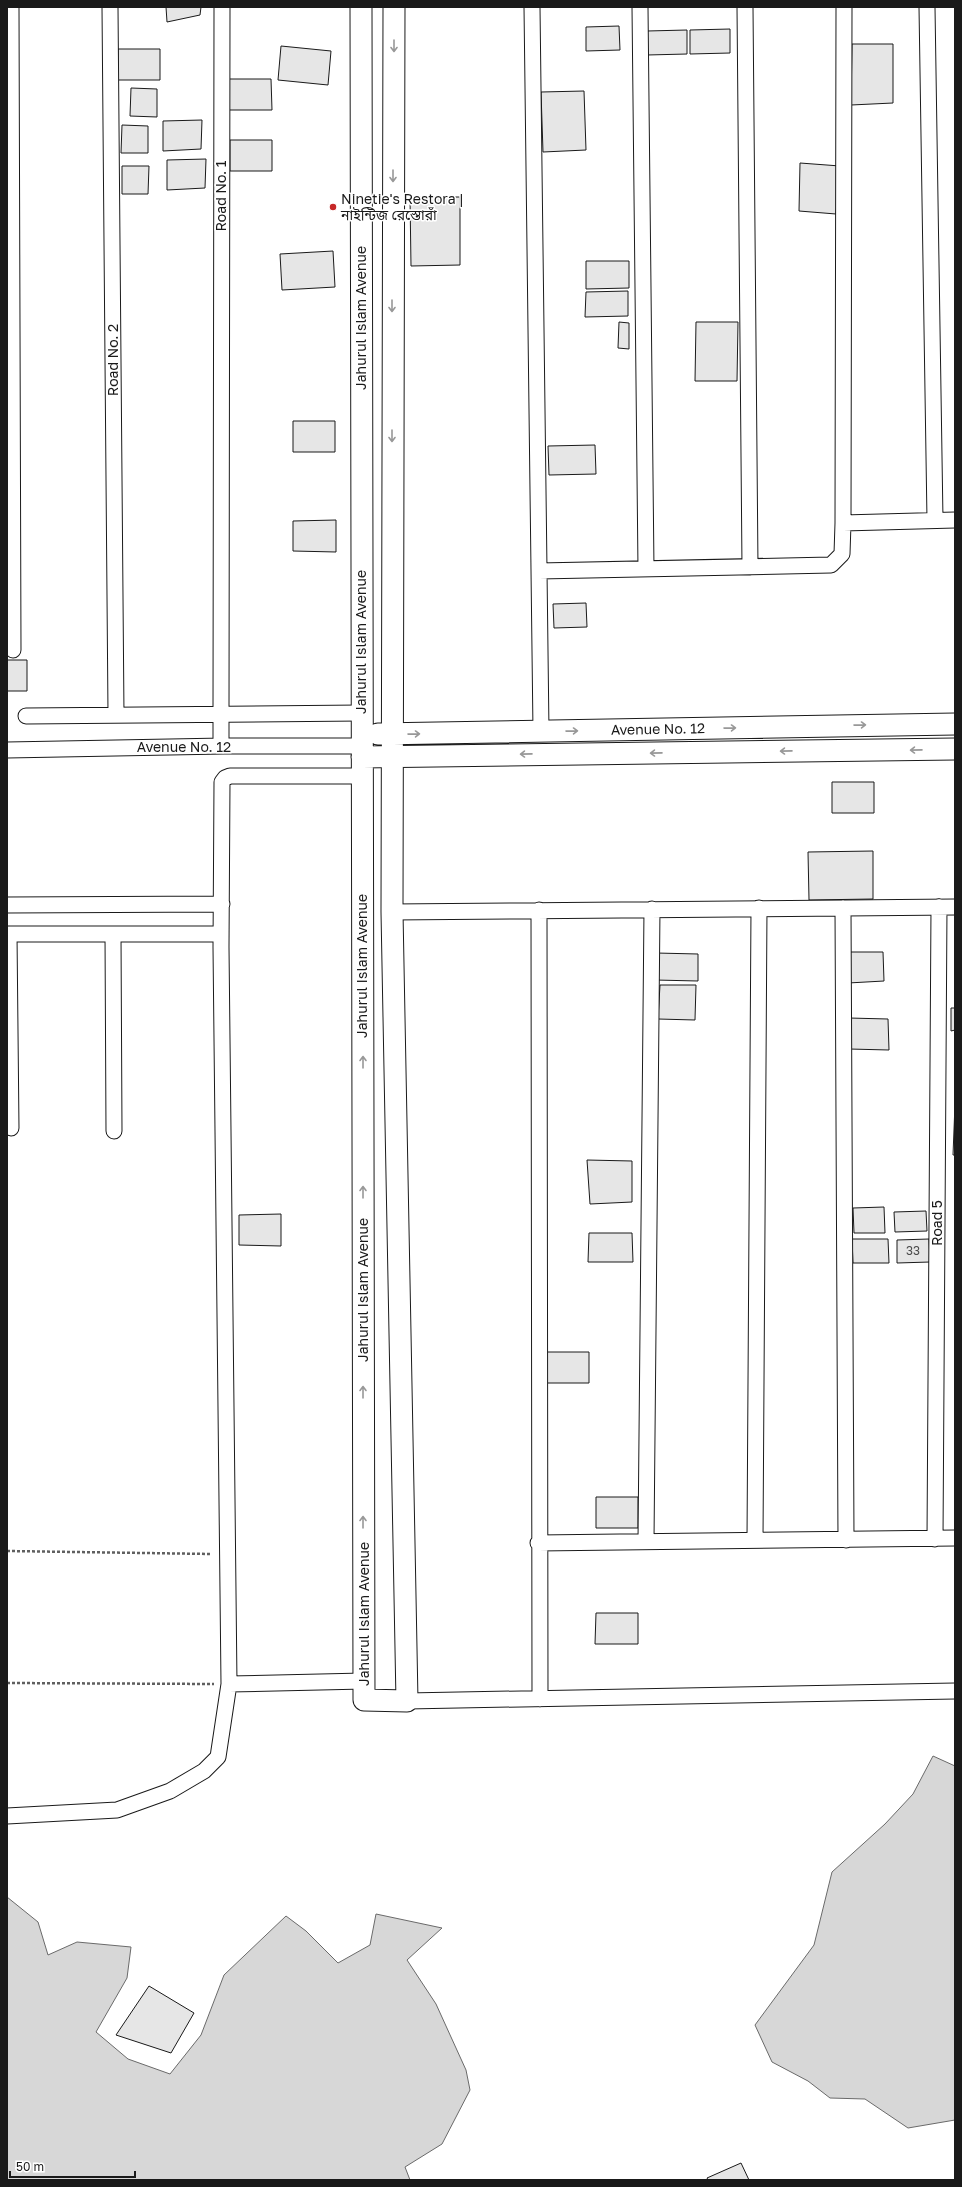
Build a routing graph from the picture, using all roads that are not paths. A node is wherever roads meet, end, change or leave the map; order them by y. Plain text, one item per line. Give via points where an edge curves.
1 (110, 7) edge
2 (222, 7) edge
3 (361, 7) edge
4 (394, 7) edge
5 (532, 7) edge
6 (640, 7) edge
7 (745, 7) edge
8 (844, 7) edge
9 (927, 7) edge
10 (10, 9) edge
11 (10, 402) edge
12 (934, 520) junction
13 (955, 520) edge
14 (843, 523) junction
15 (750, 567) junction
16 (646, 569) junction
17 (539, 571) junction
18 (13, 650) dead end
19 (221, 713) junction
20 (361, 713) junction
21 (116, 714) junction
22 (26, 716) dead end
23 (955, 724) edge
24 (541, 732) junction
25 (392, 734) junction
26 (224, 746) junction
27 (955, 749) edge
28 (7, 750) edge
29 (361, 754) junction
30 (392, 756) junction
31 (222, 904) junction
32 (7, 905) edge
33 (939, 907) junction
34 (955, 907) edge
35 (760, 908) junction
36 (843, 908) junction
37 (652, 909) junction
38 (539, 910) junction
39 (392, 912) junction
40 (8, 934) edge
41 (113, 934) junction
42 (221, 934) junction
43 (11, 1128) dead end
44 (114, 1131) dead end
45 (955, 1538) edge
46 (935, 1539) junction
47 (755, 1540) junction
48 (846, 1540) junction
49 (646, 1541) junction
50 (538, 1543) junction
51 (364, 1681) junction
52 (230, 1684) junction
53 (955, 1691) edge
54 (540, 1699) junction
55 (407, 1701) junction
56 (7, 1816) edge

1 - 21 street, Road No. 2
2 - 19 street, Road No. 1
3 - 20 street, Jahurul Islam Avenue
4 -> 25 street
5 - 17 street
6 - 16 street
7 - 15 street
8 - 14 street
9 - 12 street
10 - 11 street
11 - 18 street
12 - 13 street
12 - 14 street
14 - 15 street via 842,554 831,565
15 - 16 street
16 - 17 street
17 - 24 street
19 - 20 street
19 - 21 street
19 - 26 street, Road No. 1 via 221,740
20 - 29 street, Jahurul Islam Avenue
21 - 22 street
24 -> 23 street, Avenue No. 12
25 -> 24 street, Avenue No. 12
25 - 29 street, Avenue No. 12
25 - 30 street
26 - 28 street, Avenue No. 12
26 - 29 street, Avenue No. 12
27 -> 30 street, Avenue No. 12
29 - 30 street, Avenue No. 12
29 - 31 street via 225,778 222,782
51 -> 29 street, Jahurul Islam Avenue
30 - 39 street
31 - 32 street
31 - 42 street
33 - 34 street
33 - 36 street
33 - 46 street, Road 5
35 - 36 street
35 - 37 street
35 - 47 street
36 - 48 street
37 - 38 street
37 - 49 street
38 - 39 street
38 - 50 street
39 - 55 street
40 - 41 street
40 - 43 street
41 - 42 street
41 - 44 street
42 - 52 street
45 - 46 street
46 - 48 street
47 - 48 street
47 - 49 street
49 - 50 street
50 - 54 street
51 - 52 street
51 - 55 street, Jahurul Islam Avenue via 364,1700
52 - 56 street via 218,1757 204,1771 170,1791 117,1810
53 - 54 street
54 - 55 street

